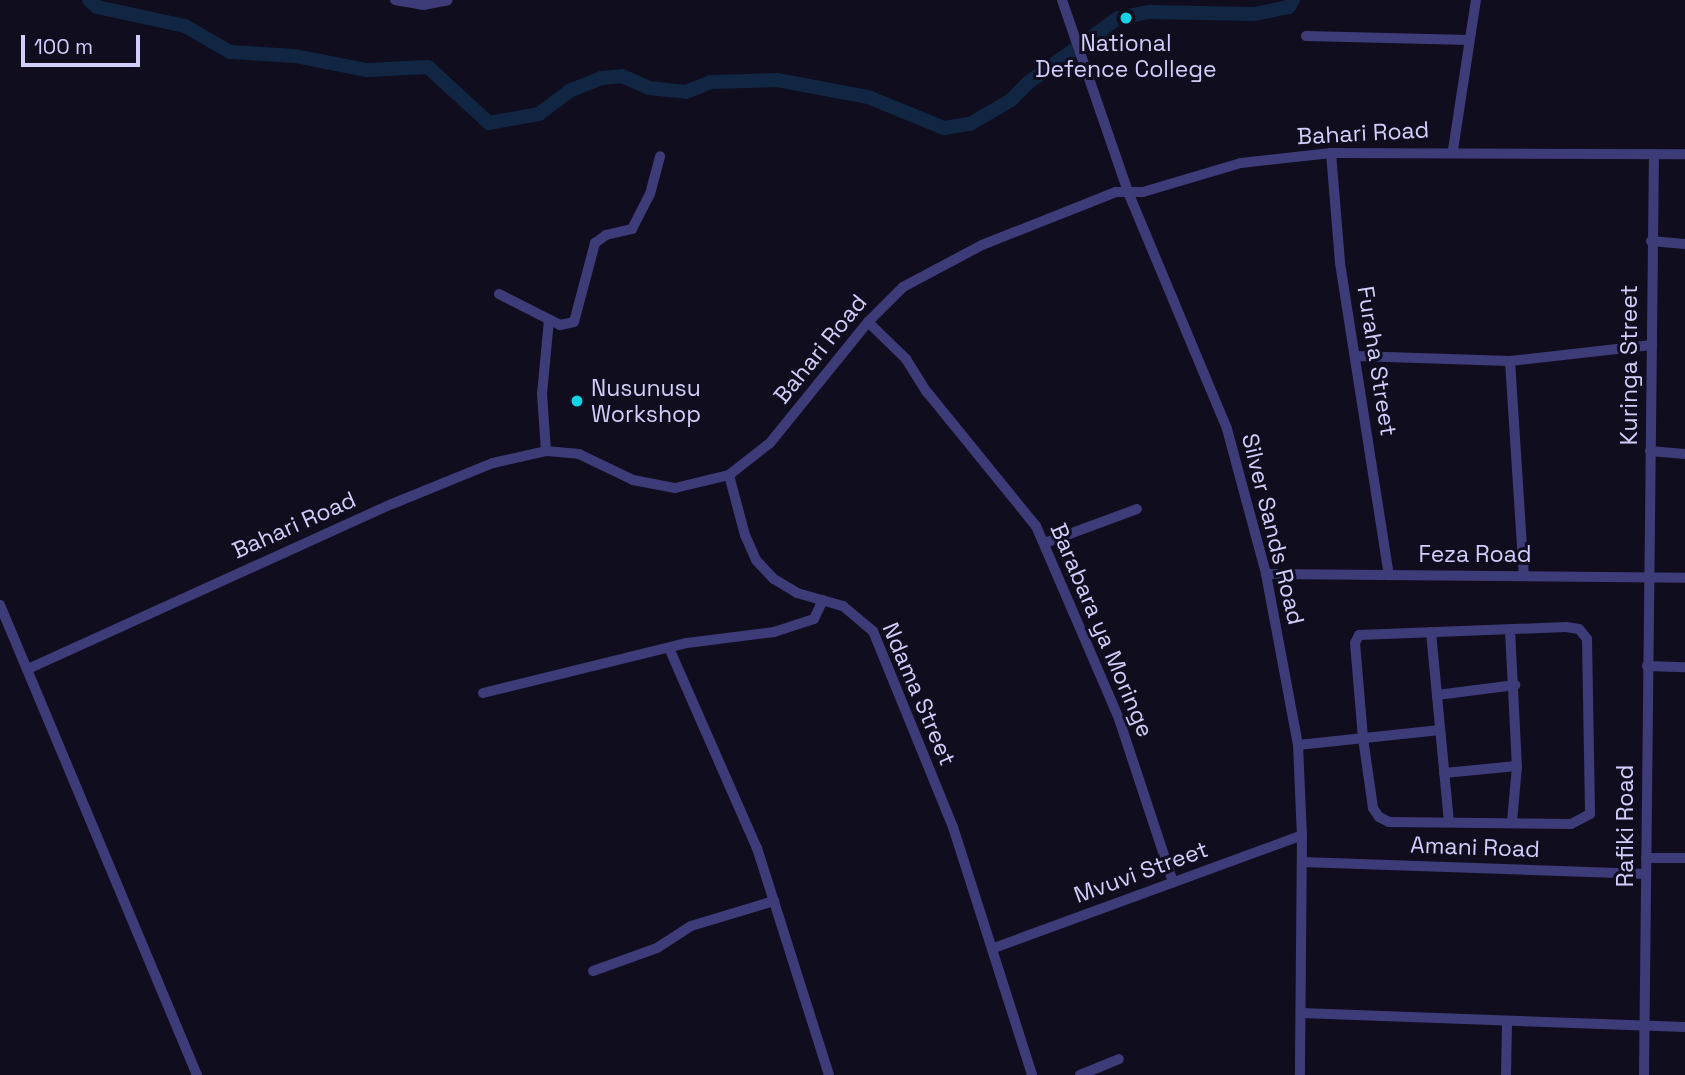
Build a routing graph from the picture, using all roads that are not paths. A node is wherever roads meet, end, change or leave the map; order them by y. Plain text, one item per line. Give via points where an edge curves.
1 (395, 0) edge
2 (448, 0) edge
3 (1062, 0) edge
4 (1476, 0) edge
5 (1306, 36) dead end
6 (1469, 40) junction
7 (1453, 150) junction
8 (1331, 153) junction
9 (1654, 154) junction
10 (1685, 155) edge
11 (660, 156) dead end
12 (1128, 192) junction
13 (1651, 241) junction
14 (1685, 244) edge
15 (499, 294) dead end
16 (550, 320) junction
17 (868, 322) junction
18 (1652, 345) junction
19 (1356, 356) junction
20 (1510, 361) junction
21 (545, 451) junction
22 (1650, 452) junction
23 (1685, 454) edge
24 (729, 475) junction
25 (1137, 509) dead end
26 (1045, 543) junction
27 (1266, 575) junction
28 (1389, 575) junction
29 (1524, 575) junction
30 (1649, 578) junction
31 (1685, 578) edge
32 (823, 600) junction
33 (0, 605) edge
34 (1510, 630) junction
35 (1431, 632) junction
36 (669, 648) junction
37 (1647, 667) junction
38 (1685, 667) edge
39 (30, 668) junction
40 (1515, 685) junction
41 (483, 693) dead end
42 (1437, 695) junction
43 (1440, 730) junction
44 (1363, 738) junction
45 (1298, 745) junction
46 (1517, 766) junction
47 (1444, 773) junction
48 (1448, 822) junction
49 (1512, 822) junction
50 (1302, 835) junction
51 (1646, 858) junction
52 (1685, 858) edge
53 (1302, 862) junction
54 (1646, 874) junction
55 (1173, 882) junction
56 (774, 901) junction
57 (994, 948) junction
58 (593, 971) dead end
59 (1301, 1013) junction
60 (1507, 1021) junction
61 (1646, 1026) junction
62 (1685, 1027) edge
63 (1119, 1059) dead end
64 (1102, 1071) edge
65 (197, 1075) edge
66 (829, 1075) edge
67 (1032, 1075) edge
68 (1080, 1075) edge
69 (1301, 1075) edge
70 (1506, 1075) edge
71 (1644, 1075) edge

1 - 2 street via 423,5
3 - 12 street, Silver Sands Road
4 - 6 street
5 - 6 street
6 - 7 street
7 - 8 street, Bahari Road
7 - 9 street, Bahari Road
8 - 12 street, Bahari Road via 1241,163 1143,192
8 - 19 street, Furaha Street via 1334,222
9 - 10 street, Bahari Road
9 - 13 street, Kuringa Street
11 - 16 street via 650,194 632,229 595,243 578,318 565,326
12 - 17 street, Bahari Road via 1116,192 1062,213 929,271 903,287
12 - 27 street, Silver Sands Road via 1227,429
13 - 14 street
13 - 18 street, Kuringa Street
15 - 16 street
16 - 21 street via 542,394
17 - 24 street, Bahari Road via 771,443
17 - 26 street, Barabara ya Moringe via 906,359
18 - 20 street
18 - 22 street, Kuringa Street
19 - 20 street
19 - 28 street, Furaha Street
20 - 29 street
21 - 24 street, Bahari Road via 579,454 633,480 675,488
21 - 39 street, Bahari Road via 493,463 426,489
22 - 23 street
22 - 30 street, Kuringa Street
24 - 32 street, Ndama Street via 735,506 756,559 774,579 797,593
25 - 26 street
26 - 55 street, Barabara ya Moringe via 1119,719
27 - 28 street, Feza Road
27 - 45 street, Silver Sands Road
28 - 29 street, Feza Road
29 - 30 street, Feza Road
30 - 31 street, Feza Road
30 - 37 street, Rafiki Road
32 - 36 street via 817,615 804,624 740,640
32 - 57 street, Ndama Street via 860,616 873,631 953,827
33 - 39 street
34 - 35 street
34 - 40 street
34 - 49 street via 1572,627 1587,639 1593,807 1584,819 1571,824
35 - 42 street
35 - 44 street via 1368,632 1356,639
36 - 41 street
36 - 56 street via 729,779
37 - 38 street
37 - 51 street, Rafiki Road
39 - 65 street via 163,1003
40 - 42 street
40 - 46 street
42 - 43 street
43 - 44 street
43 - 47 street
44 - 45 street
44 - 48 street via 1373,808 1379,817 1389,822
45 - 50 street, Silver Sands Road
46 - 47 street
46 - 49 street
47 - 48 street
48 - 49 street
50 - 53 street, Silver Sands Road
50 - 55 street, Mvuvi Street
51 - 52 street
51 - 54 street, Rafiki Road
53 - 54 street, Amani Road
53 - 59 street, Silver Sands Road
54 - 61 street, Rafiki Road
55 - 57 street, Mvuvi Street
56 - 58 street via 691,926 657,948
56 - 66 street
57 - 67 street, Ndama Street
59 - 60 street
59 - 69 street, Silver Sands Road
60 - 61 street
60 - 70 street
61 - 62 street
61 - 71 street, Rafiki Road
63 - 64 street
64 - 68 street

